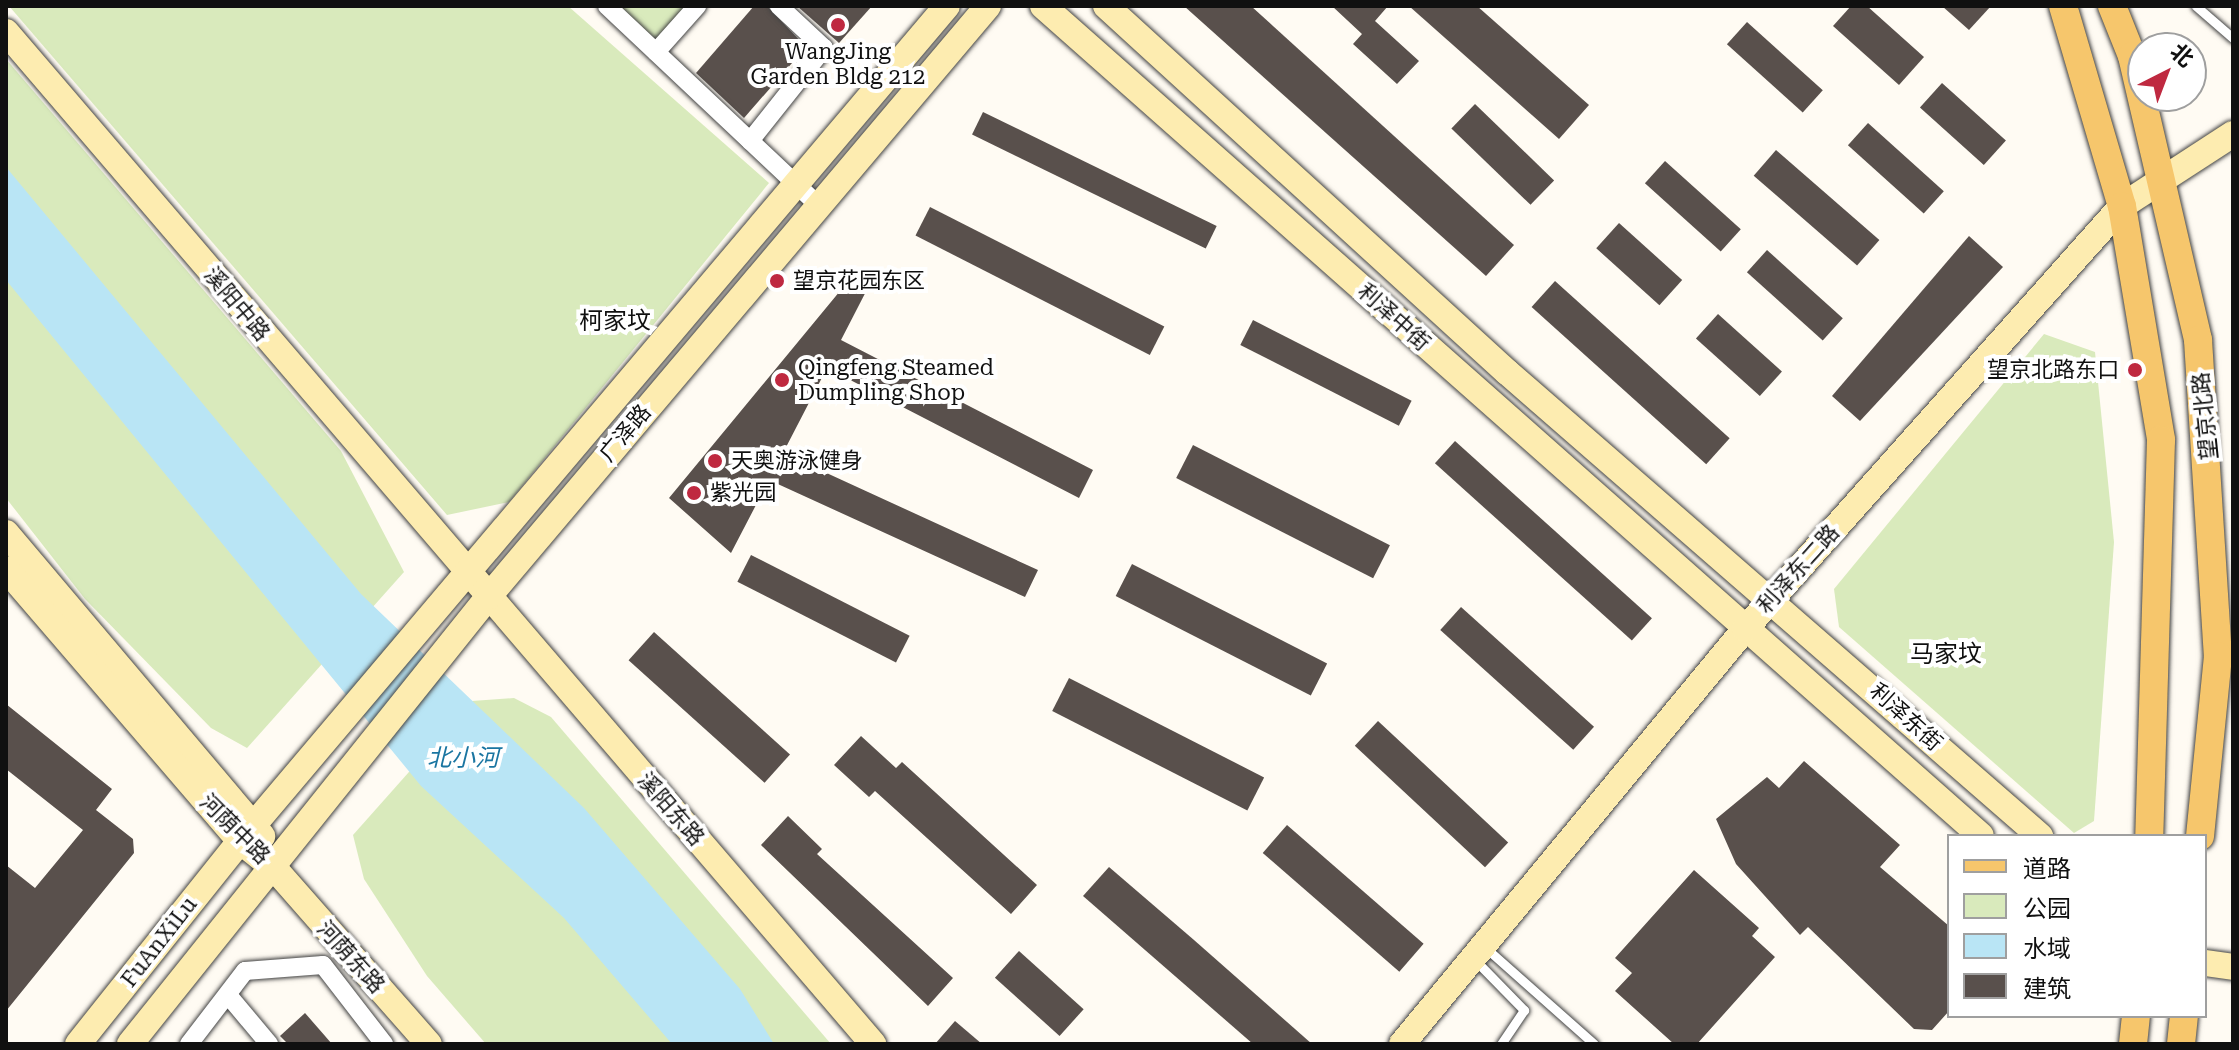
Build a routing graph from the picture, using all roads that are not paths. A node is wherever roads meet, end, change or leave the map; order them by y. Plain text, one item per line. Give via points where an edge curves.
1 (607, 6) edge
2 (697, 6) edge
3 (779, 6) edge
4 (947, 6) edge
5 (988, 6) edge
6 (1043, 6) edge
7 (1106, 6) edge
8 (2063, 6) edge
9 (2112, 6) edge
10 (2196, 6) edge
11 (6, 32) edge
12 (2233, 38) edge
13 (656, 52) junction
14 (2233, 134) edge
15 (750, 141) junction
16 (2161, 176) junction
17 (808, 195) junction
18 (2122, 206) junction
19 (6, 533) edge
20 (6, 569) edge
21 (468, 575) junction
22 (489, 596) junction
23 (1772, 598) junction
24 (1745, 629) junction
25 (248, 831) junction
26 (1979, 834) edge
27 (2038, 834) edge
28 (2149, 834) edge
29 (2200, 834) edge
30 (275, 869) junction
31 (1481, 955) junction
32 (2207, 963) edge
33 (2233, 967) edge
34 (228, 995) junction
35 (2136, 1018) edge
36 (2184, 1018) edge
37 (78, 1044) edge
38 (130, 1044) edge
39 (189, 1044) edge
40 (269, 1044) edge
41 (384, 1044) edge
42 (429, 1044) edge
43 (873, 1044) edge
44 (1402, 1044) edge
45 (1501, 1044) edge
46 (1594, 1044) edge
47 (2133, 1044) edge
48 (2181, 1044) edge

1 - 13 street
2 - 13 street
3 - 15 street via 824,48
4 - 17 street, 广泽路
5 - 17 street, 广泽路
6 - 24 street, 利泽中街
7 - 23 street, 利泽中街 via 1507,372
8 - 18 main road
9 - 16 main road, 望京北路
10 - 12 lane
11 - 21 street, 溪阳中路
13 - 15 street
14 - 16 street, 利泽东二路
15 - 17 street
16 - 18 street, 利泽东二路
16 - 29 main road, 望京北路 via 2198,340 2210,470 2218,656
17 - 21 street, 广泽路
17 - 22 street, 广泽路
18 - 23 street, 利泽东二路
18 - 28 main road via 2161,440
19 - 25 street, 河荫中路
20 - 25 street, 河荫中路
21 - 22 street, 溪阳东路
21 - 25 street, 广泽路
22 - 30 street, 广泽路
22 - 43 street, 溪阳东路
23 - 24 street, 利泽东二路
23 - 27 street, 利泽东街
24 - 26 street, 利泽东街
24 - 31 street, 利泽东二路
25 - 30 street, 河荫中路
25 - 37 street, FuAnXiLu
30 - 38 street, FuAnXiLu
30 - 42 street, 河荫东路
31 - 44 street, 利泽东二路
31 - 45 lane via 1524,1010
31 - 46 lane
32 - 33 street
34 - 39 street
34 - 40 street
34 - 41 street via 245,971 323,965
35 - 47 main road
36 - 48 main road

